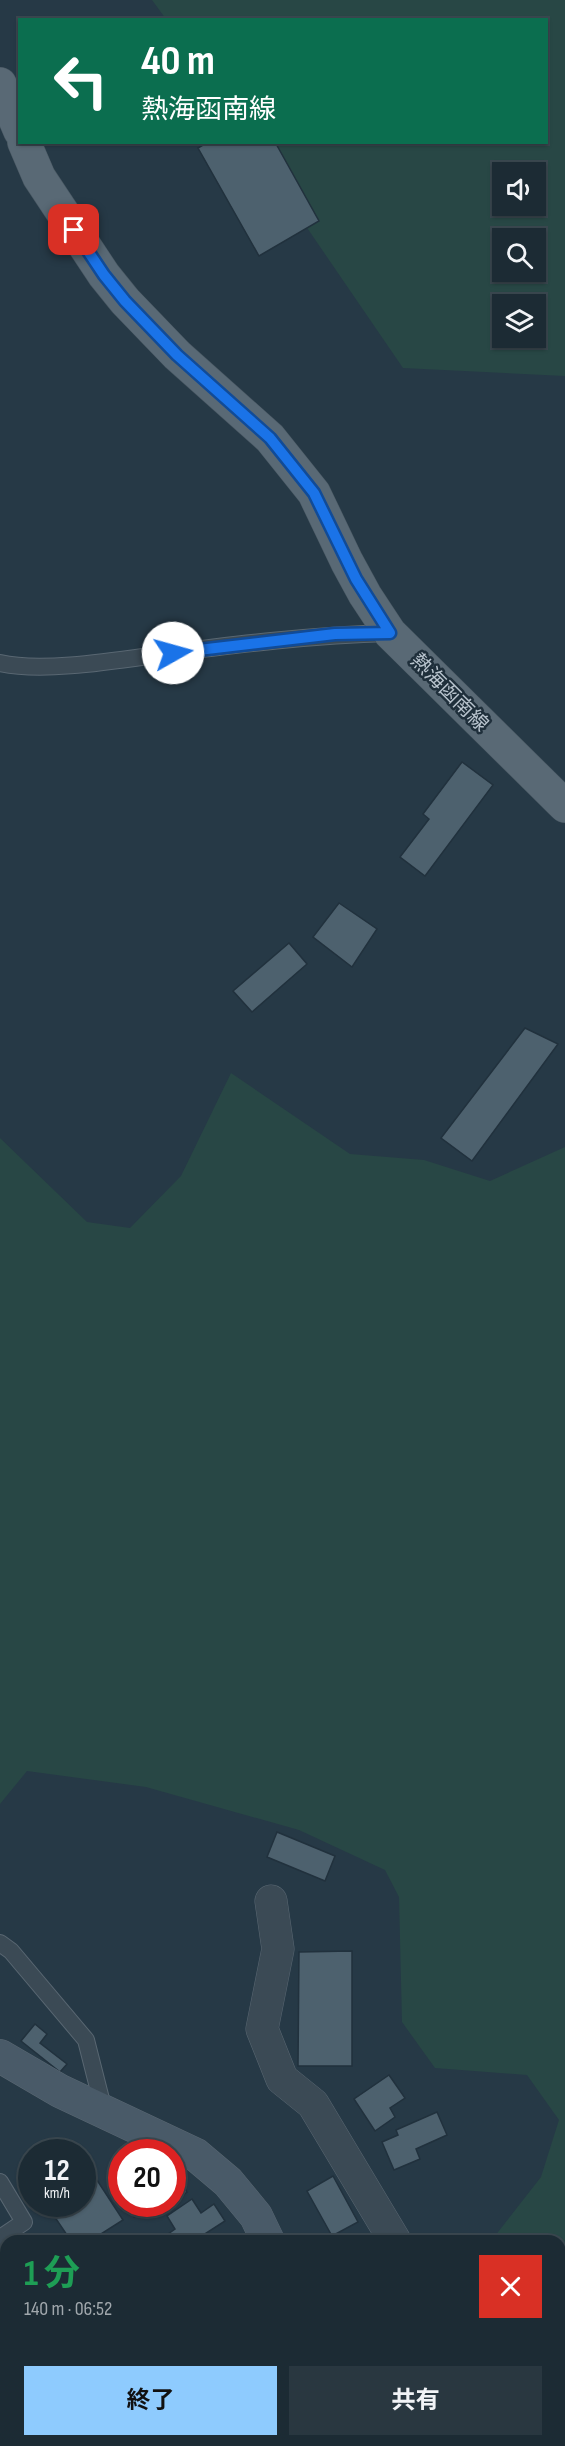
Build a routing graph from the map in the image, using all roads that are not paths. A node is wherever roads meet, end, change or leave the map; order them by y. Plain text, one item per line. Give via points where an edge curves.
1 (0, 84) edge
2 (18, 126) edge
3 (25, 144) edge
4 (390, 633) junction
5 (0, 663) edge
6 (565, 806) edge
7 (271, 1900) dead end
8 (0, 1943) edge
9 (0, 2056) edge
10 (104, 2111) junction
11 (0, 2182) edge
12 (4, 2235) edge
13 (265, 2235) edge
14 (391, 2235) edge

1 - 2 main road
3 - 4 main road, 熱海函南線 via 39,177 125,301 177,355 270,438 314,493 351,571
4 - 5 lane via 288,639 53,666
4 - 6 main road, 熱海函南線
7 - 14 street via 278,1948 262,2029 282,2079 313,2104
8 - 10 lane via 86,2040
9 - 10 main road
10 - 13 main road via 196,2155 228,2182 256,2216
11 - 12 lane via 24,2222

